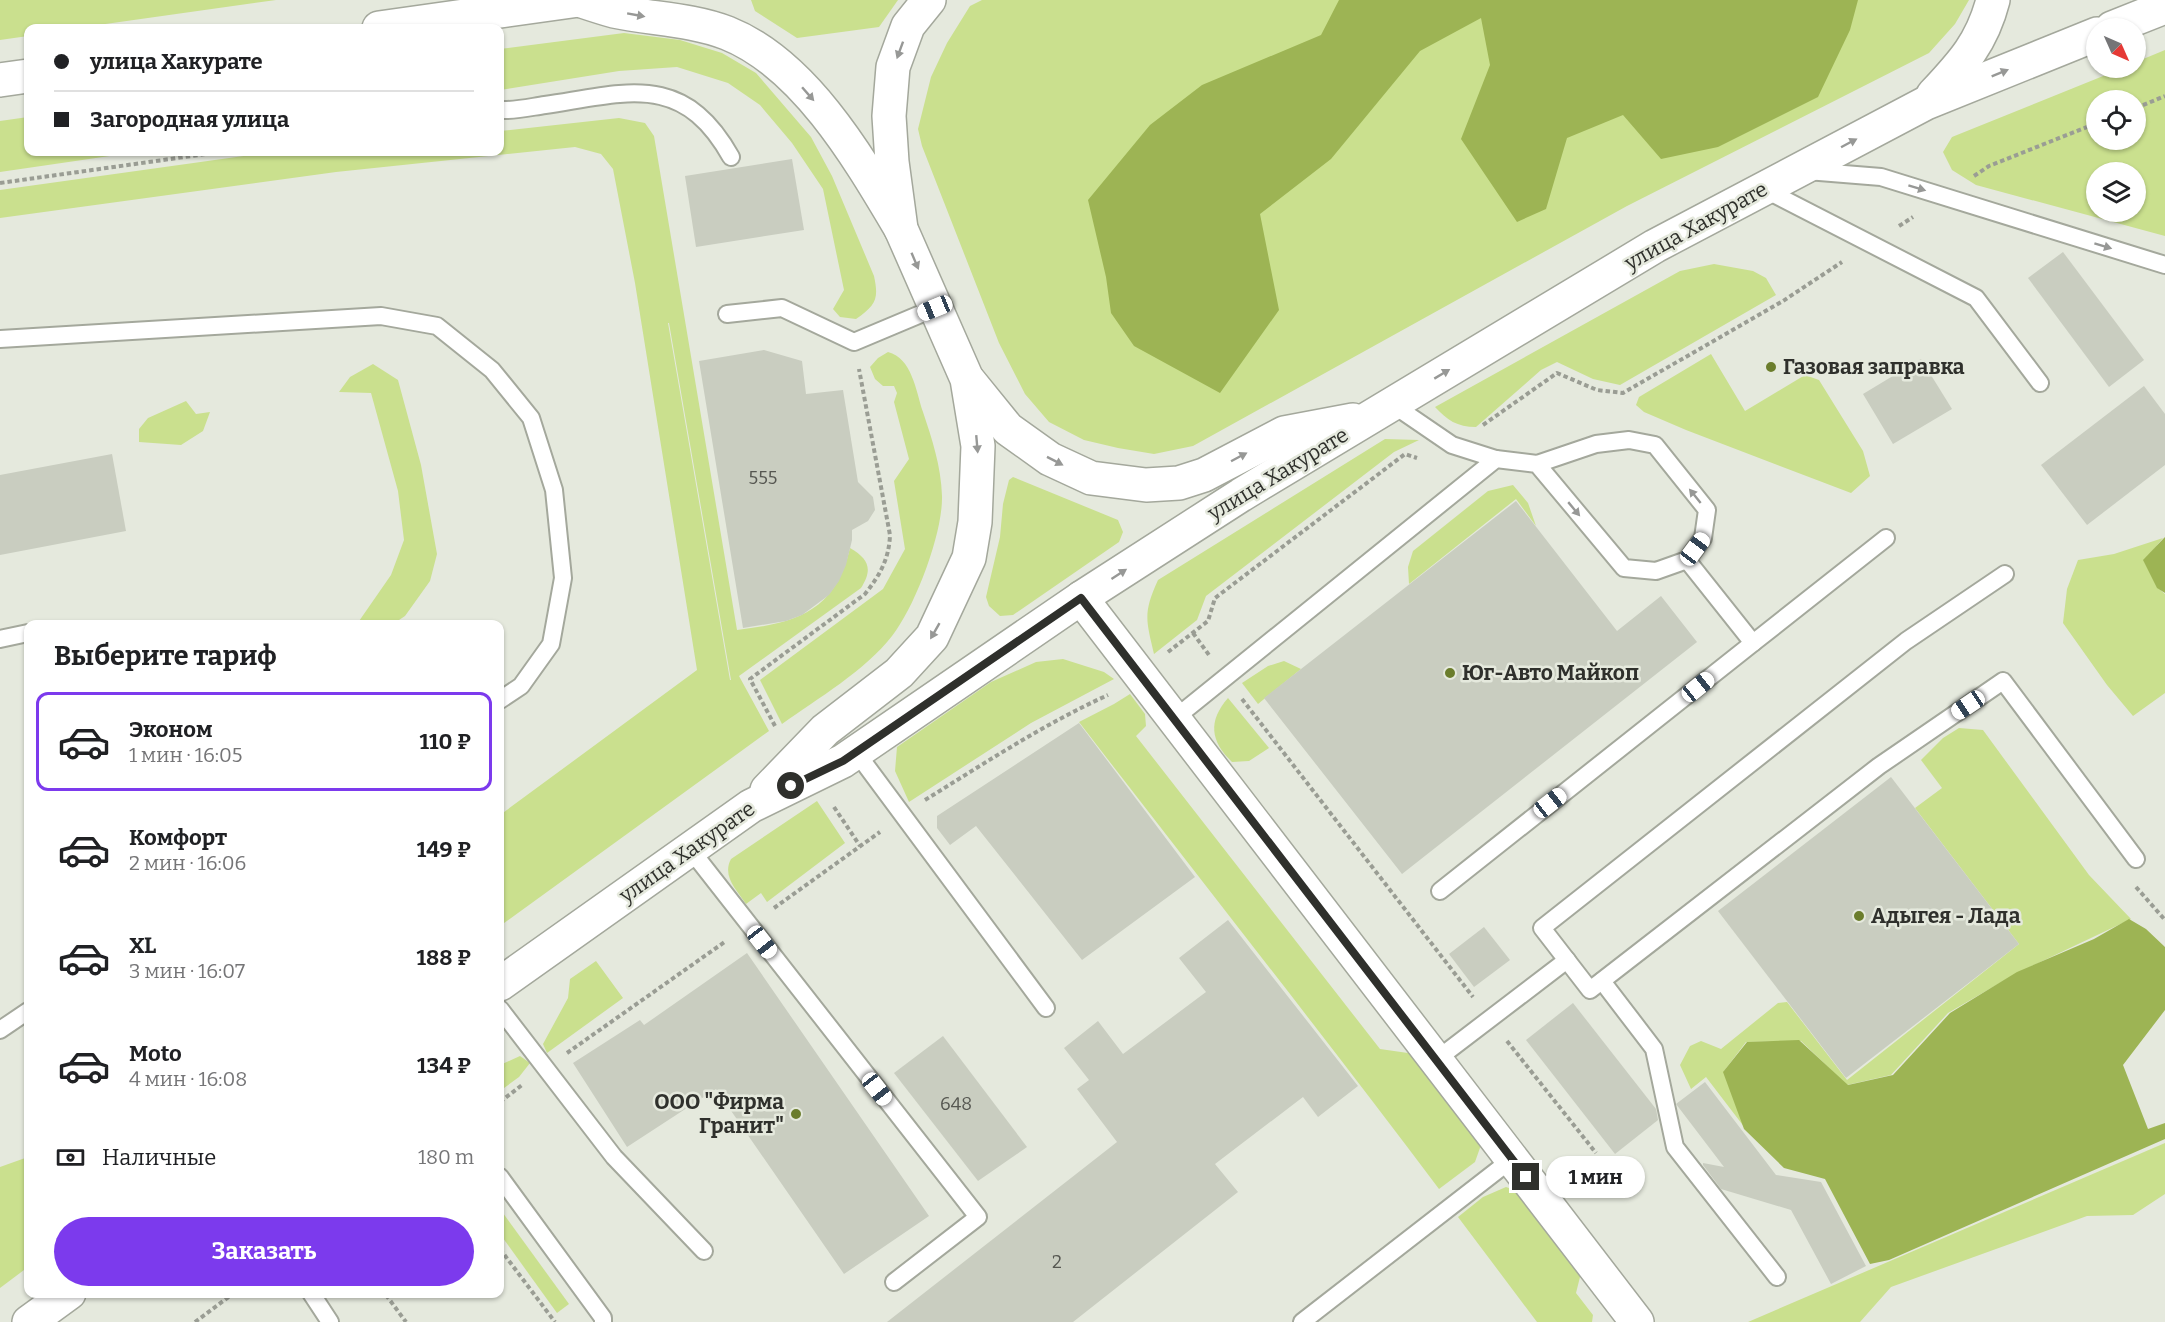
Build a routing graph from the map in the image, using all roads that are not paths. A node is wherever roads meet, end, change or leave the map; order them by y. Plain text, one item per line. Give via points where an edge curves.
1 (579, 0) edge
2 (929, 0) edge
3 (1994, 0) edge
4 (2165, 7) edge
5 (2137, 18) edge
6 (438, 24) edge
7 (2086, 38) edge
8 (24, 77) edge
9 (0, 80) edge
10 (1926, 103) junction
11 (504, 109) edge
12 (731, 158) dead end
13 (1797, 171) junction
14 (1763, 188) junction
15 (901, 229) junction
16 (2165, 265) edge
17 (935, 308) junction
18 (727, 314) dead end
19 (0, 339) edge
20 (967, 379) junction
21 (2040, 383) dead end
22 (1384, 410) junction
23 (1496, 459) junction
24 (1537, 464) junction
25 (1886, 538) dead end
26 (1687, 560) junction
27 (2005, 574) dead end
28 (1081, 598) junction
29 (24, 634) edge
30 (0, 639) edge
31 (1753, 643) junction
32 (504, 697) edge
33 (1174, 719) junction
34 (856, 752) junction
35 (751, 806) junction
36 (690, 849) junction
37 (2136, 858) road end
38 (1440, 891) dead end
39 (1566, 960) junction
40 (504, 981) edge
41 (1602, 981) junction
42 (1046, 1008) dead end
43 (24, 1014) edge
44 (504, 1014) edge
45 (0, 1029) edge
46 (1436, 1060) junction
47 (1512, 1159) junction
48 (504, 1182) edge
49 (704, 1251) dead end
50 (1777, 1277) dead end
51 (894, 1282) dead end
52 (62, 1298) edge
53 (314, 1298) edge
54 (29, 1322) edge
55 (330, 1322) edge
56 (603, 1322) edge
57 (1302, 1322) edge
58 (1636, 1322) edge

1 - 6 main road
1 -> 15 main road via 613,11 727,33 768,55 818,106 863,166
2 -> 15 main road via 908,26 893,67 889,116
3 - 10 main road via 1968,58
4 - 5 main road
10 -> 7 main road, улица Хакурате
8 - 9 main road
13 -> 10 main road, улица Хакурате
11 - 12 lane via 634,92 658,94 695,113 721,140
13 - 14 main road, улица Хакурате
13 -> 16 lane via 1881,177
14 - 21 lane via 1976,298
22 -> 14 main road, улица Хакурате via 1655,246
15 -> 17 main road
17 - 18 lane via 854,342 782,308
17 - 20 main road
19 - 32 lane via 381,316 437,326 492,370 531,418 554,490 563,579 551,644 521,686
20 -> 22 main road via 1008,429 1050,459 1091,478 1146,485 1179,483 1204,476 1284,433
20 -> 35 main road via 978,446 975,522 969,558 932,637 899,673 825,730
22 - 23 lane via 1452,445
28 -> 22 main road, улица Хакурате via 1241,495
23 - 24 lane
23 - 33 lane
24 -> 26 lane via 1624,568 1656,571
26 -> 24 lane via 1703,538 1707,510 1655,445 1629,440 1596,444
25 - 31 lane
26 - 31 lane
27 - 39 lane via 1906,641 1542,928
28 - 33 main road
28 - 34 main road, улица Хакурате
29 - 30 lane
31 - 38 lane
33 - 46 main road
34 - 35 main road, улица Хакурате
34 - 42 lane
35 - 36 main road, улица Хакурате
36 - 40 main road, улица Хакурате
36 - 51 lane via 978,1217
37 - 41 lane via 2003,681 1879,766
39 - 41 lane via 1590,990
39 - 46 lane
41 - 50 lane via 1654,1049 1676,1147
43 - 45 lane
44 - 49 lane via 614,1157
46 - 47 main road
47 - 57 lane
47 - 58 main road
48 - 56 lane
52 - 54 main road
53 - 55 lane

